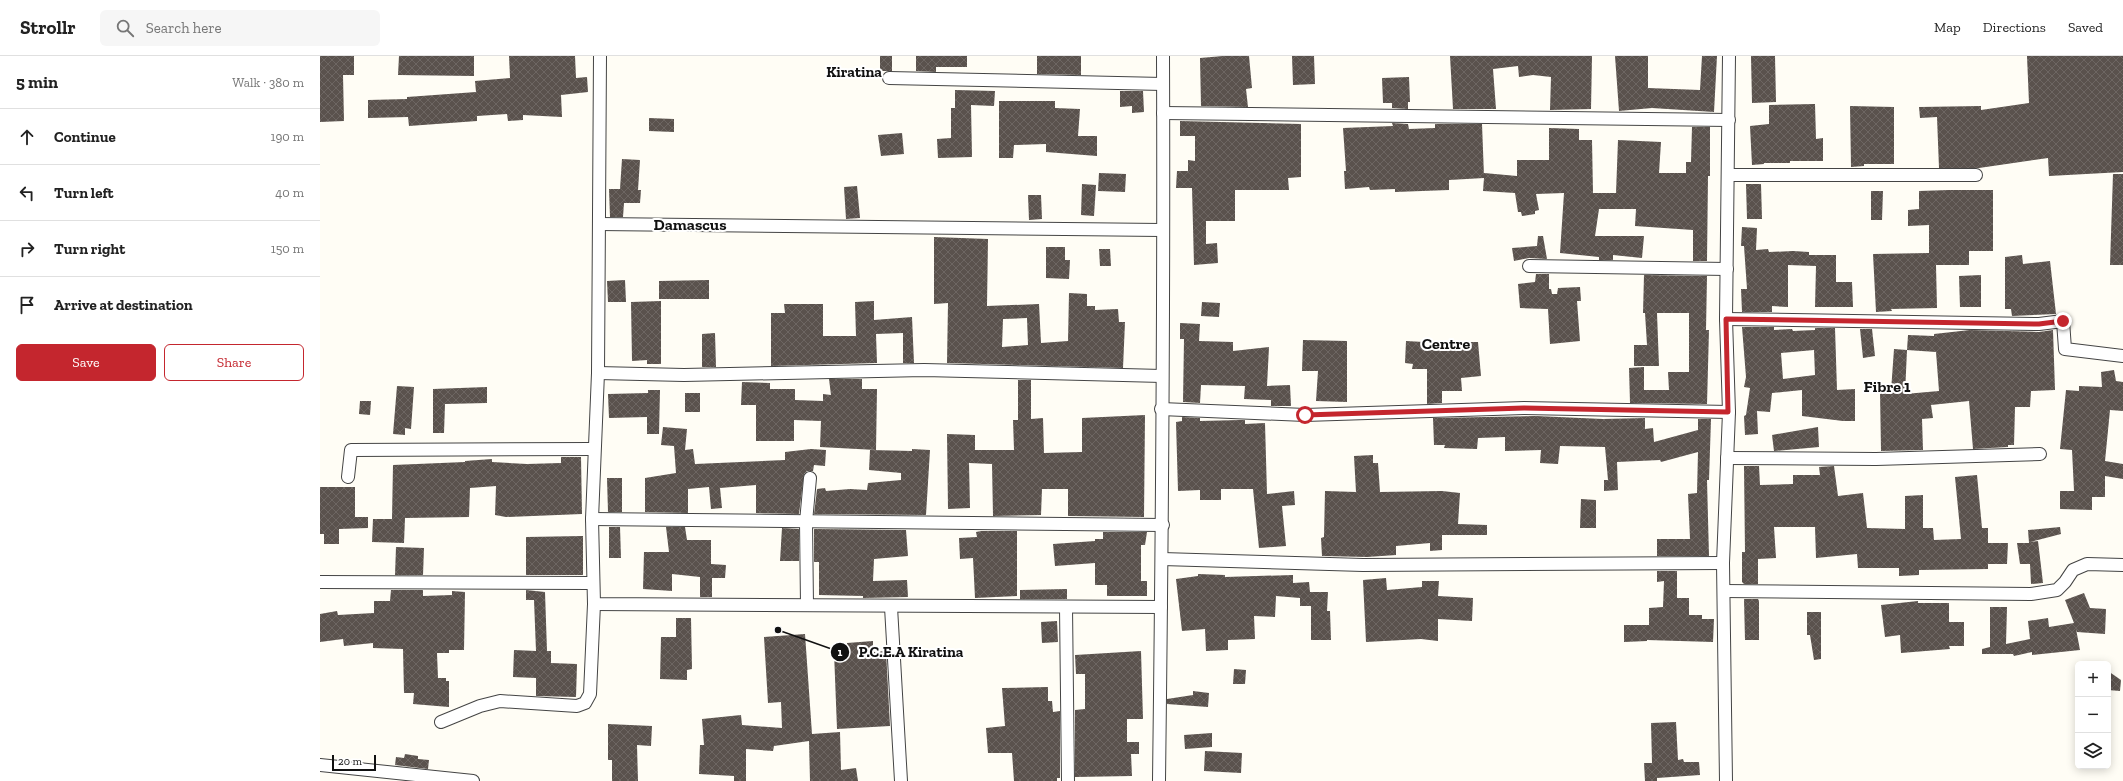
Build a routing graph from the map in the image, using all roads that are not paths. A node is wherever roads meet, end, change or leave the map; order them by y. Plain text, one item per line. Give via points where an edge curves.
1 (600, 56) edge
2 (1163, 56) edge
3 (1729, 56) edge
4 (889, 78) dead end
5 (1163, 84) junction
6 (1163, 114) junction
7 (1729, 120) junction
8 (1728, 175) junction
9 (1976, 175) dead end
10 (599, 224) junction
11 (1162, 230) junction
12 (1529, 266) dead end
13 (1727, 269) junction
14 (1726, 319) junction
15 (2123, 356) edge
16 (598, 373) junction
17 (1162, 376) junction
18 (1161, 409) junction
19 (1728, 412) junction
20 (594, 450) junction
21 (2040, 454) dead end
22 (1727, 458) junction
23 (348, 478) dead end
24 (810, 478) dead end
25 (592, 519) junction
26 (806, 522) junction
27 (1163, 525) junction
28 (1162, 559) junction
29 (1723, 563) junction
30 (2123, 565) edge
31 (320, 582) edge
32 (593, 583) junction
33 (1724, 591) junction
34 (594, 604) junction
35 (807, 605) junction
36 (891, 607) junction
37 (1066, 607) junction
38 (1161, 607) junction
39 (441, 722) dead end
40 (320, 765) edge
41 (473, 781) edge
42 (901, 781) edge
43 (1068, 781) edge
44 (1159, 781) edge
45 (1726, 781) edge

1 - 10 street
2 - 5 street
3 - 7 street
4 - 5 street
5 - 6 street
6 - 7 street
6 - 11 street
7 - 8 street
8 - 9 street
8 - 13 street
10 - 11 street
10 - 16 street
11 - 17 street
12 - 13 street
13 - 14 street
14 - 15 street via 2039,324 2063,321 2066,349
14 - 19 street
16 - 17 street via 924,370
16 - 20 street
17 - 18 street
18 - 19 street via 1305,415 1524,408
18 - 27 street
19 - 22 street
20 - 23 street via 351,450
20 - 25 street
21 - 22 street via 1876,459
22 - 29 street
24 - 26 street
25 - 26 street
25 - 32 street
26 - 27 street
26 - 35 street
27 - 28 street
28 - 29 street via 1363,565
28 - 38 street
29 - 33 street
30 - 33 street via 2087,564 2074,570 2057,590 2031,594
31 - 32 street
32 - 34 street
33 - 45 street
34 - 35 street
34 - 39 street via 590,694 585,703 577,706 500,701
35 - 36 street
36 - 37 street
36 - 42 street
37 - 38 street
37 - 43 street
38 - 44 street
40 - 41 street

